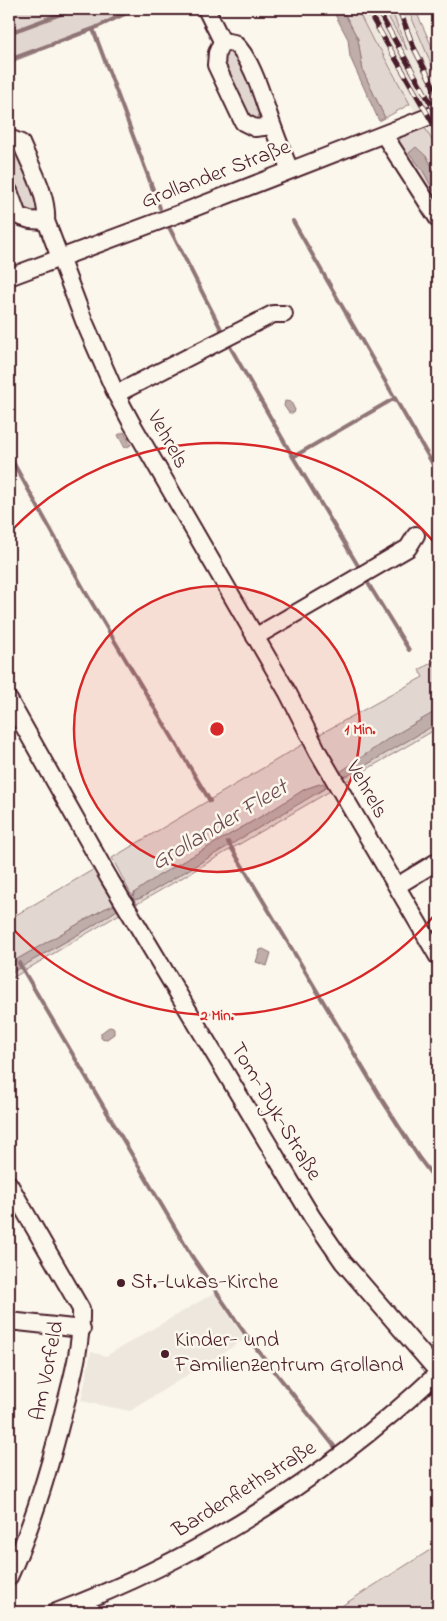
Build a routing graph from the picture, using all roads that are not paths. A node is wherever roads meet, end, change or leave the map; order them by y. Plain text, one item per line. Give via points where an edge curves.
1 (206, 9) edge
2 (222, 41) junction
3 (438, 113) edge
4 (272, 126) junction
5 (384, 135) junction
6 (9, 138) edge
7 (290, 170) junction
8 (9, 191) edge
9 (438, 219) edge
10 (46, 221) junction
11 (60, 258) junction
12 (9, 276) edge
13 (284, 314) dead end
14 (116, 394) junction
15 (416, 536) dead end
16 (255, 637) junction
17 (9, 700) edge
18 (438, 861) edge
19 (397, 886) junction
20 (438, 957) edge
21 (9, 1184) edge
22 (9, 1321) edge
23 (82, 1329) junction
24 (438, 1372) edge
25 (9, 1577) edge
26 (56, 1612) edge

1 - 2 street
2 - 4 street via 234,42 244,55 268,109
2 - 4 street via 216,65 243,122 255,128
3 - 5 street, Grollander Straße
4 - 7 street
5 - 7 street, Grollander Straße
5 - 9 street
6 - 10 street, Vehrels via 21,143 44,199
7 - 11 street, Grollander Straße
8 - 10 street via 18,216
10 - 11 street, Vehrels
11 - 12 street, Grollander Straße
11 - 14 street, Vehrels
13 - 14 street, Vehrels via 273,314
14 - 16 street, Vehrels via 146,452
15 - 16 street via 408,548
16 - 19 street, Vehrels
17 - 24 street, Tom-Dyk-Straße via 110,878 312,1216 343,1262
18 - 19 street
19 - 20 street, Vehrels
21 - 23 street, Am Vorfeld via 81,1309
22 - 23 street
23 - 25 street, Am Vorfeld via 77,1360 38,1505
24 - 26 street, Bardenflethstraße via 365,1437 235,1527 185,1556

